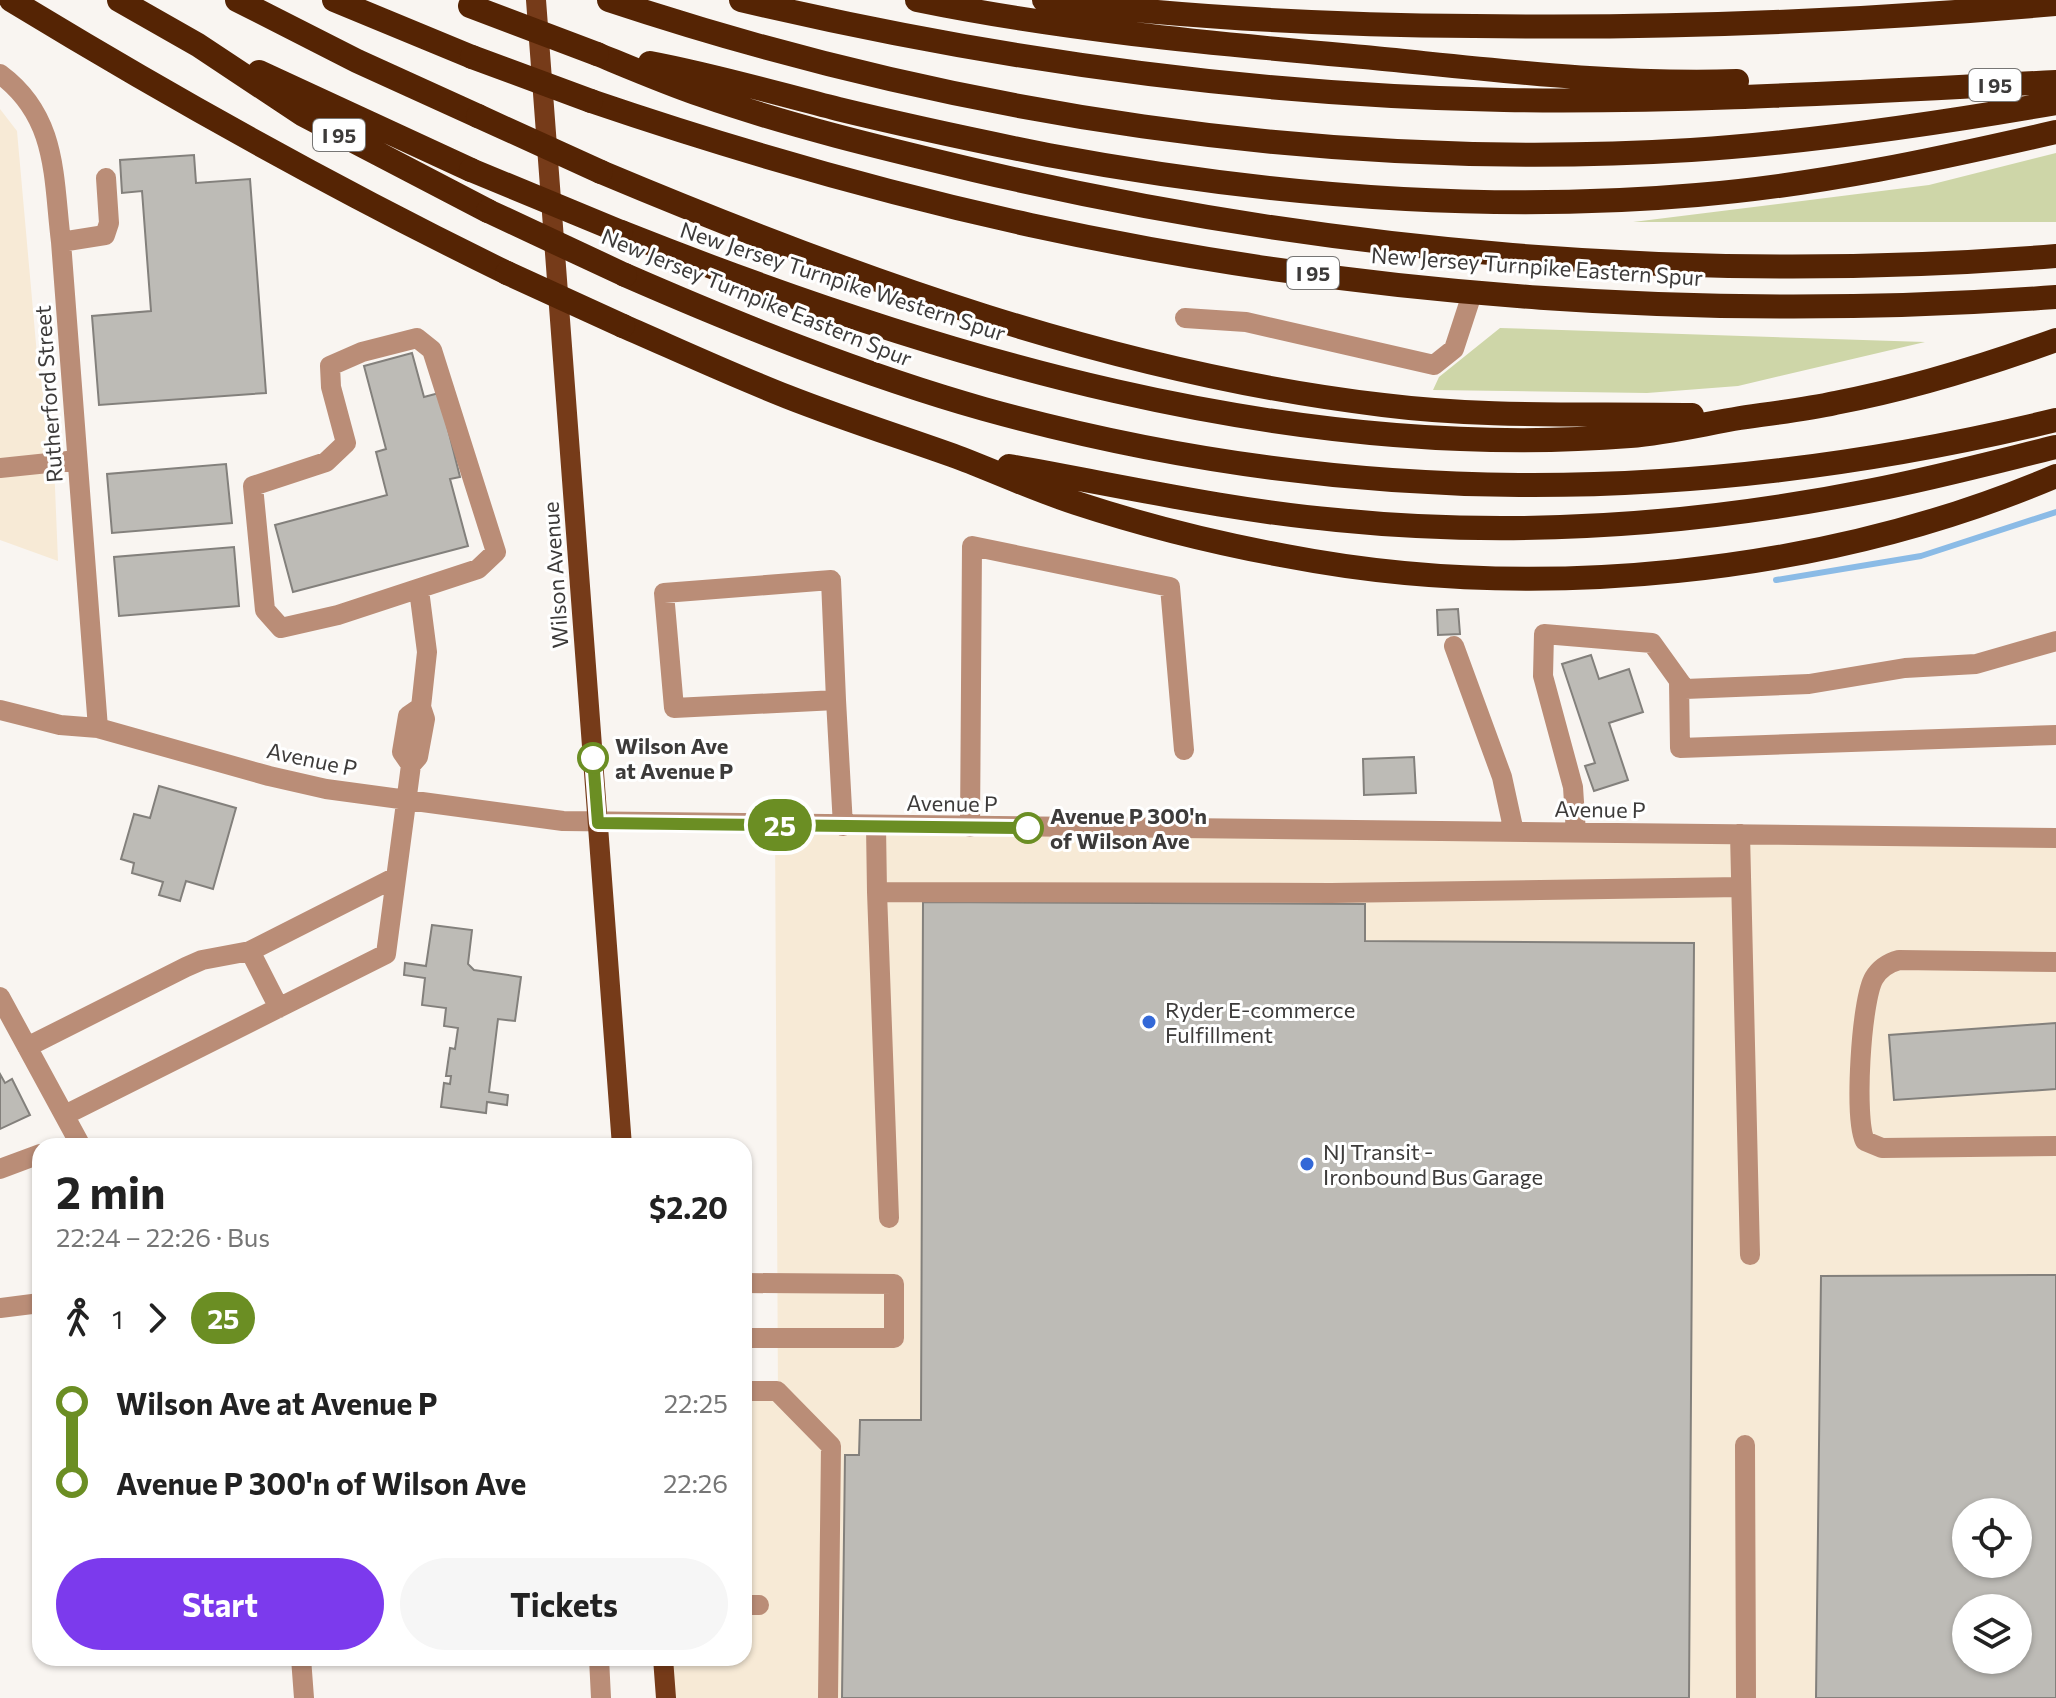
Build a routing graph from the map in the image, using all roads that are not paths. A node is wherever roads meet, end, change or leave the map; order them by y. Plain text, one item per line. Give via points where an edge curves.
1 (11, 0) edge
2 (119, 0) edge
3 (237, 0) edge
4 (334, 0) edge
5 (536, 0) edge
6 (609, 0) edge
7 (741, 0) edge
8 (917, 0) edge
9 (1044, 0) edge
10 (462, 3) edge
11 (2056, 4) edge
12 (198, 45) junction
13 (597, 54) junction
14 (0, 74) edge
15 (2056, 82) edge
16 (1804, 86) junction
17 (2056, 103) edge
18 (2056, 132) edge
19 (106, 178) dead end
20 (61, 242) junction
21 (2056, 256) edge
22 (1473, 291) junction
23 (2056, 297) edge
24 (1185, 318) dead end
25 (2056, 340) edge
26 (1746, 417) junction
27 (2056, 420) edge
28 (2056, 447) edge
29 (955, 457) junction
30 (77, 460) junction
31 (0, 468) edge
32 (2056, 476) edge
33 (419, 590) junction
34 (2056, 641) edge
35 (1454, 646) dead end
36 (1679, 681) junction
37 (836, 700) junction
38 (0, 710) edge
39 (98, 728) junction
40 (2056, 735) edge
41 (1184, 750) dead end
42 (405, 801) junction
43 (598, 823) junction
44 (843, 826) junction
45 (876, 826) junction
46 (970, 827) junction
47 (1514, 832) junction
48 (1576, 833) junction
49 (1740, 834) junction
50 (2056, 838) edge
51 (396, 877) junction
52 (1741, 887) junction
53 (877, 892) junction
54 (250, 951) junction
55 (2056, 962) edge
56 (0, 997) edge
57 (279, 1008) junction
58 (27, 1047) junction
59 (65, 1115) junction
60 (72, 1138) edge
61 (621, 1138) edge
62 (2056, 1146) edge
63 (32, 1157) edge
64 (0, 1169) edge
65 (889, 1218) dead end
66 (1750, 1255) dead end
67 (752, 1283) edge
68 (32, 1304) edge
69 (0, 1308) edge
70 (752, 1338) edge
71 (752, 1391) edge
72 (1745, 1445) dead end
73 (302, 1666) edge
74 (599, 1666) edge
75 (664, 1666) edge
76 (304, 1698) edge
77 (601, 1698) edge
78 (666, 1698) edge
79 (828, 1698) edge
80 (1746, 1698) edge

1 - 29 highway, bridge via 316,176 507,273 785,395
2 - 12 highway, I 95
3 - 26 highway, New Jersey Turnpike Western Spur / I 95, bridge via 601,172 920,294 1088,345 1217,377 1428,410
4 - 22 highway, New Jersey Turnpike Eastern Spur / I 95, bridge via 591,101 786,163 1125,244
5 - 43 main road, Wilson Avenue
6 - 17 highway, I 95 via 764,46 982,99 1158,129 1333,147 1509,154 1689,150 1891,130
7 - 16 highway via 1014,55 1279,87 1562,100
8 - 16 highway via 1123,33 1521,74
9 - 11 highway via 1324,23 1589,27 1824,21
10 - 13 highway, I 95, bridge
12 - 26 highway, New Jersey Turnpike Western Spur / I 95, bridge via 471,170 786,294 954,348 1128,393 1253,417 1471,438 1633,436
12 - 27 highway, New Jersey Turnpike Eastern Spur / I 95, bridge via 302,114 381,158 625,275 828,358 983,408 1199,457 1376,480 1556,487 1738,475 1887,455
13 - 18 highway, I 95 via 704,73 1062,157 1214,182 1400,200 1519,204 1698,195 1871,171
13 - 21 highway, New Jersey Turnpike Eastern Spur / I 95 via 712,98 898,152 1071,192 1303,232 1465,251 1644,263 1821,266
14 - 20 street, Rutherford Street via 35,109 46,134
15 - 16 highway, I 95 via 1935,88 1827,77
19 - 20 street via 105,235
20 - 30 street, Rutherford Street
22 - 23 highway, New Jersey Turnpike Eastern Spur / I 95 via 1781,306
22 - 24 street via 1454,349 1434,365 1246,322
25 - 26 highway, New Jersey Turnpike Western Spur / I 95 via 1881,393
28 - 29 highway via 1874,490 1767,508 1643,523 1504,528 1289,515
29 - 32 highway via 1075,503 1284,556 1475,576 1571,577 1748,562 1920,523
30 - 31 street
30 - 39 street, Rutherford Street
33 - 33 street via 281,628 265,610 253,486 326,462 346,443 330,366 417,338 432,350 496,552 478,569
33 - 42 street via 427,652 421,707 408,716 404,733 402,752 411,765
34 - 36 street via 1976,664 1905,668 1809,684 1685,689
35 - 47 street via 1502,777
36 - 40 street via 1680,748
36 - 48 street via 1652,643 1544,634 1543,676 1573,787
37 - 37 street via 831,580 664,593 674,708
37 - 44 street
38 - 39 street, Avenue P
39 - 42 street, Avenue P via 269,776
41 - 46 street via 1170,587 972,546
42 - 43 street, Avenue P
42 - 51 street
43 - 44 street, Avenue P
43 - 61 main road, Wilson Avenue
44 - 45 street, Avenue P
45 - 46 street, Avenue P
45 - 53 street
46 - 47 street, Avenue P
47 - 48 street, Avenue P
48 - 49 street, Avenue P
49 - 50 street, Avenue P
49 - 52 street
51 - 54 street
51 - 57 street via 386,954
52 - 53 street
52 - 66 street
53 - 65 street
54 - 57 street
54 - 58 street via 202,960
55 - 62 street via 1899,960 1882,968 1873,979 1863,1021 1860,1123 1865,1141 1882,1148
56 - 58 street
57 - 59 street
58 - 59 street
59 - 60 street
63 - 64 street
67 - 70 street via 894,1284 894,1338
68 - 69 street
71 - 79 street via 777,1391 831,1446
72 - 80 street
73 - 76 street
74 - 77 street
75 - 78 main road

